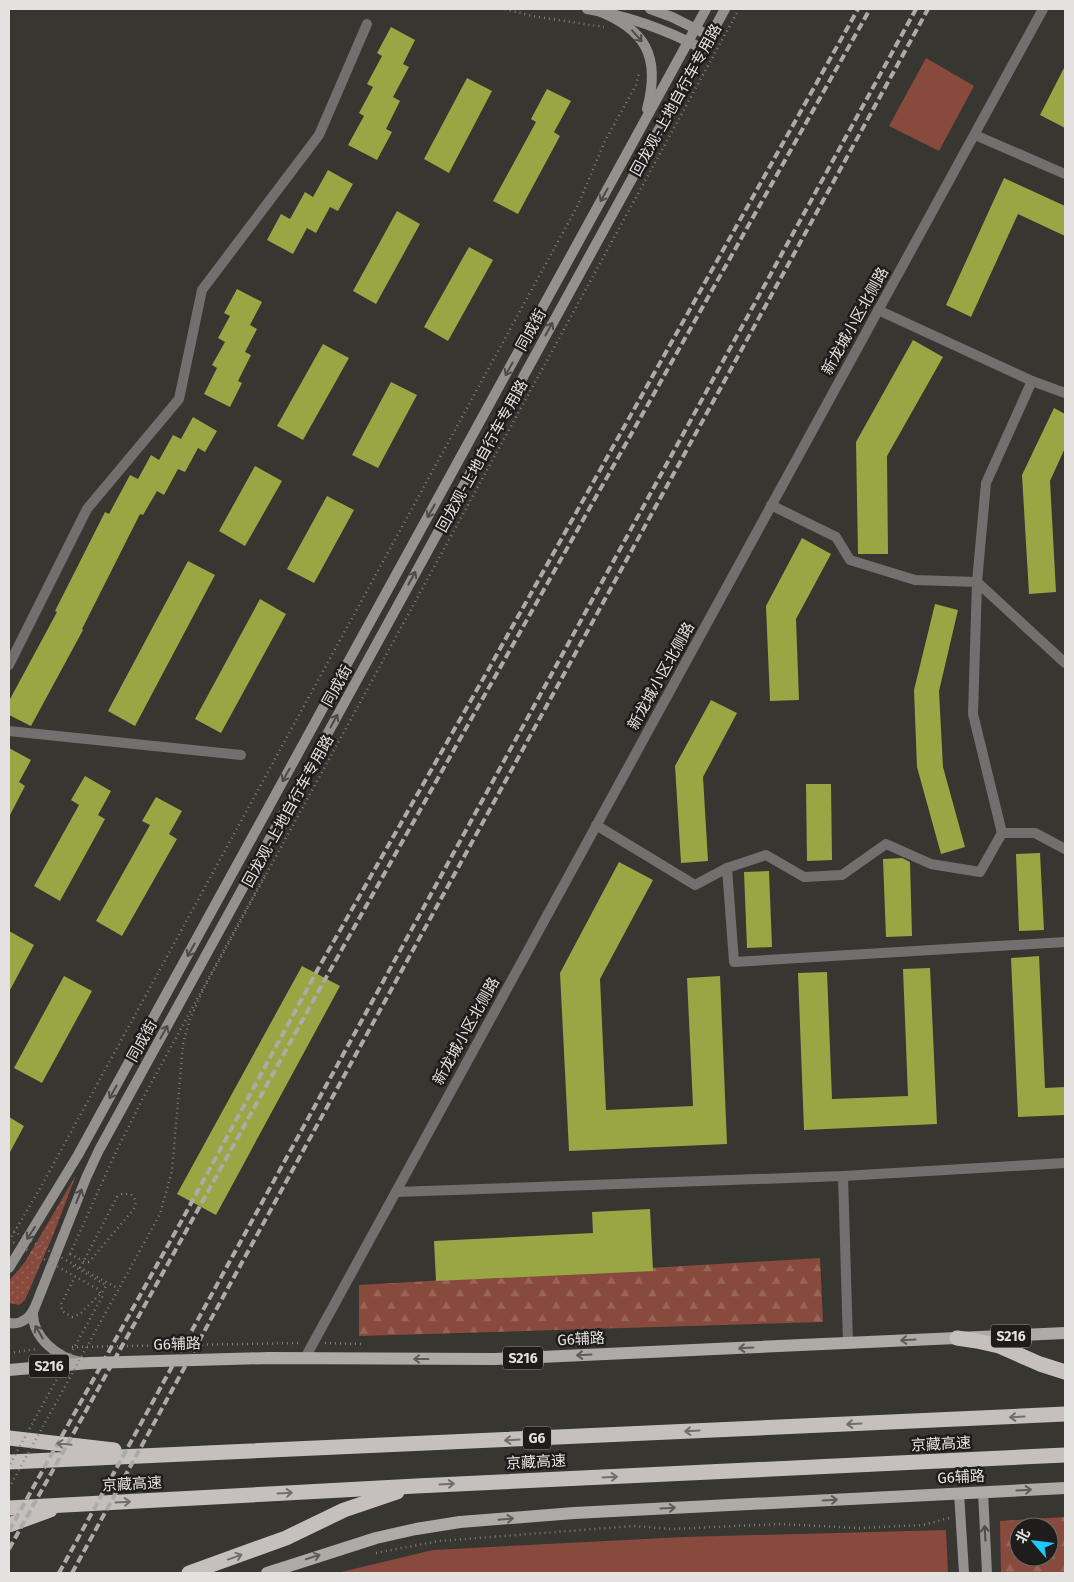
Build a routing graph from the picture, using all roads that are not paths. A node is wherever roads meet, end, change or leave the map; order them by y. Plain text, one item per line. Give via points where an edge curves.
1 (650, 9) edge
2 (706, 9) edge
3 (725, 9) edge
4 (1043, 9) edge
5 (591, 10) edge
6 (367, 24) dead end
7 (695, 29) junction
8 (710, 36) junction
9 (688, 41) junction
10 (703, 49) junction
11 (975, 134) junction
12 (627, 153) junction
13 (1065, 174) edge
14 (878, 310) junction
15 (1032, 381) junction
16 (1065, 393) edge
17 (772, 505) junction
18 (976, 582) junction
19 (1065, 664) edge
20 (9, 665) edge
21 (9, 731) edge
22 (241, 755) dead end
23 (596, 826) junction
24 (1002, 833) junction
25 (1065, 849) edge
26 (727, 868) junction
27 (1065, 942) edge
28 (1065, 1163) edge
29 (843, 1176) junction
30 (396, 1192) junction
31 (9, 1268) edge
32 (35, 1306) junction
33 (9, 1323) edge
34 (1065, 1333) edge
35 (957, 1338) junction
36 (848, 1343) junction
37 (304, 1358) junction
38 (89, 1363) junction
39 (9, 1370) edge
40 (1065, 1372) edge
41 (1065, 1414) edge
42 (9, 1438) edge
43 (165, 1455) junction
44 (1065, 1455) edge
45 (9, 1462) edge
46 (416, 1486) junction
47 (1065, 1488) edge
48 (983, 1492) junction
49 (959, 1493) junction
50 (74, 1505) junction
51 (9, 1508) edge
52 (9, 1525) edge
53 (189, 1573) edge
54 (267, 1573) edge
55 (964, 1573) edge
56 (987, 1573) edge

1 - 7 main road
2 - 7 main road, 同成街
3 - 8 main road, 同成街
4 - 11 street, 新龙城小区北侧路
5 - 9 main road via 638,20
5 -> 12 main road via 616,19 635,32 652,65 648,103
6 - 20 street via 319,135 202,290 179,398 87,509
7 - 8 main road
7 - 9 main road, 同成街
8 - 10 main road, 同成街
9 - 10 main road
9 - 12 main road, 同成街
32 -> 10 main road, 同成街 via 99,1150
11 - 13 street
11 - 14 street, 新龙城小区北侧路
12 -> 31 main road, 同成街 via 78,1155
14 - 15 street
14 - 17 street, 新龙城小区北侧路
15 - 16 street
15 - 18 street via 986,483
17 - 18 street via 836,537 850,560 915,580
17 - 23 street, 新龙城小区北侧路
18 - 19 street
18 - 24 street via 974,714
21 - 22 street
23 - 26 street via 695,885
23 - 30 street, 新龙城小区北侧路
24 - 25 street via 1035,833
24 - 26 street via 980,872 931,864 886,844 842,875 804,877 766,855
26 - 27 street via 734,962
28 - 29 street
29 - 30 street
29 - 36 street
30 - 37 street, 新龙城小区北侧路
32 - 33 main road via 27,1319
38 -> 32 main road, 同成街 via 73,1361 51,1348 35,1328
34 - 35 main road, G6辅路 / S216
35 -> 36 main road, G6辅路 / S216
35 - 40 highway via 999,1346
36 -> 37 main road, G6辅路 / S216 via 495,1359
37 - 38 main road, G6辅路 / S216
38 - 39 main road, G6辅路 / S216
41 -> 43 highway, 京藏高速 / G6
43 -> 42 highway
43 - 45 highway, 京藏高速 / G6
46 -> 44 highway, 京藏高速
50 -> 46 highway, 京藏高速
53 -> 46 highway via 286,1538 344,1510
48 -> 47 main road, G6辅路
48 - 49 main road, G6辅路
56 -> 48 main road
54 -> 49 main road, G6辅路 via 376,1538 460,1522
49 - 55 main road
50 - 51 highway, 京藏高速
50 - 52 highway

